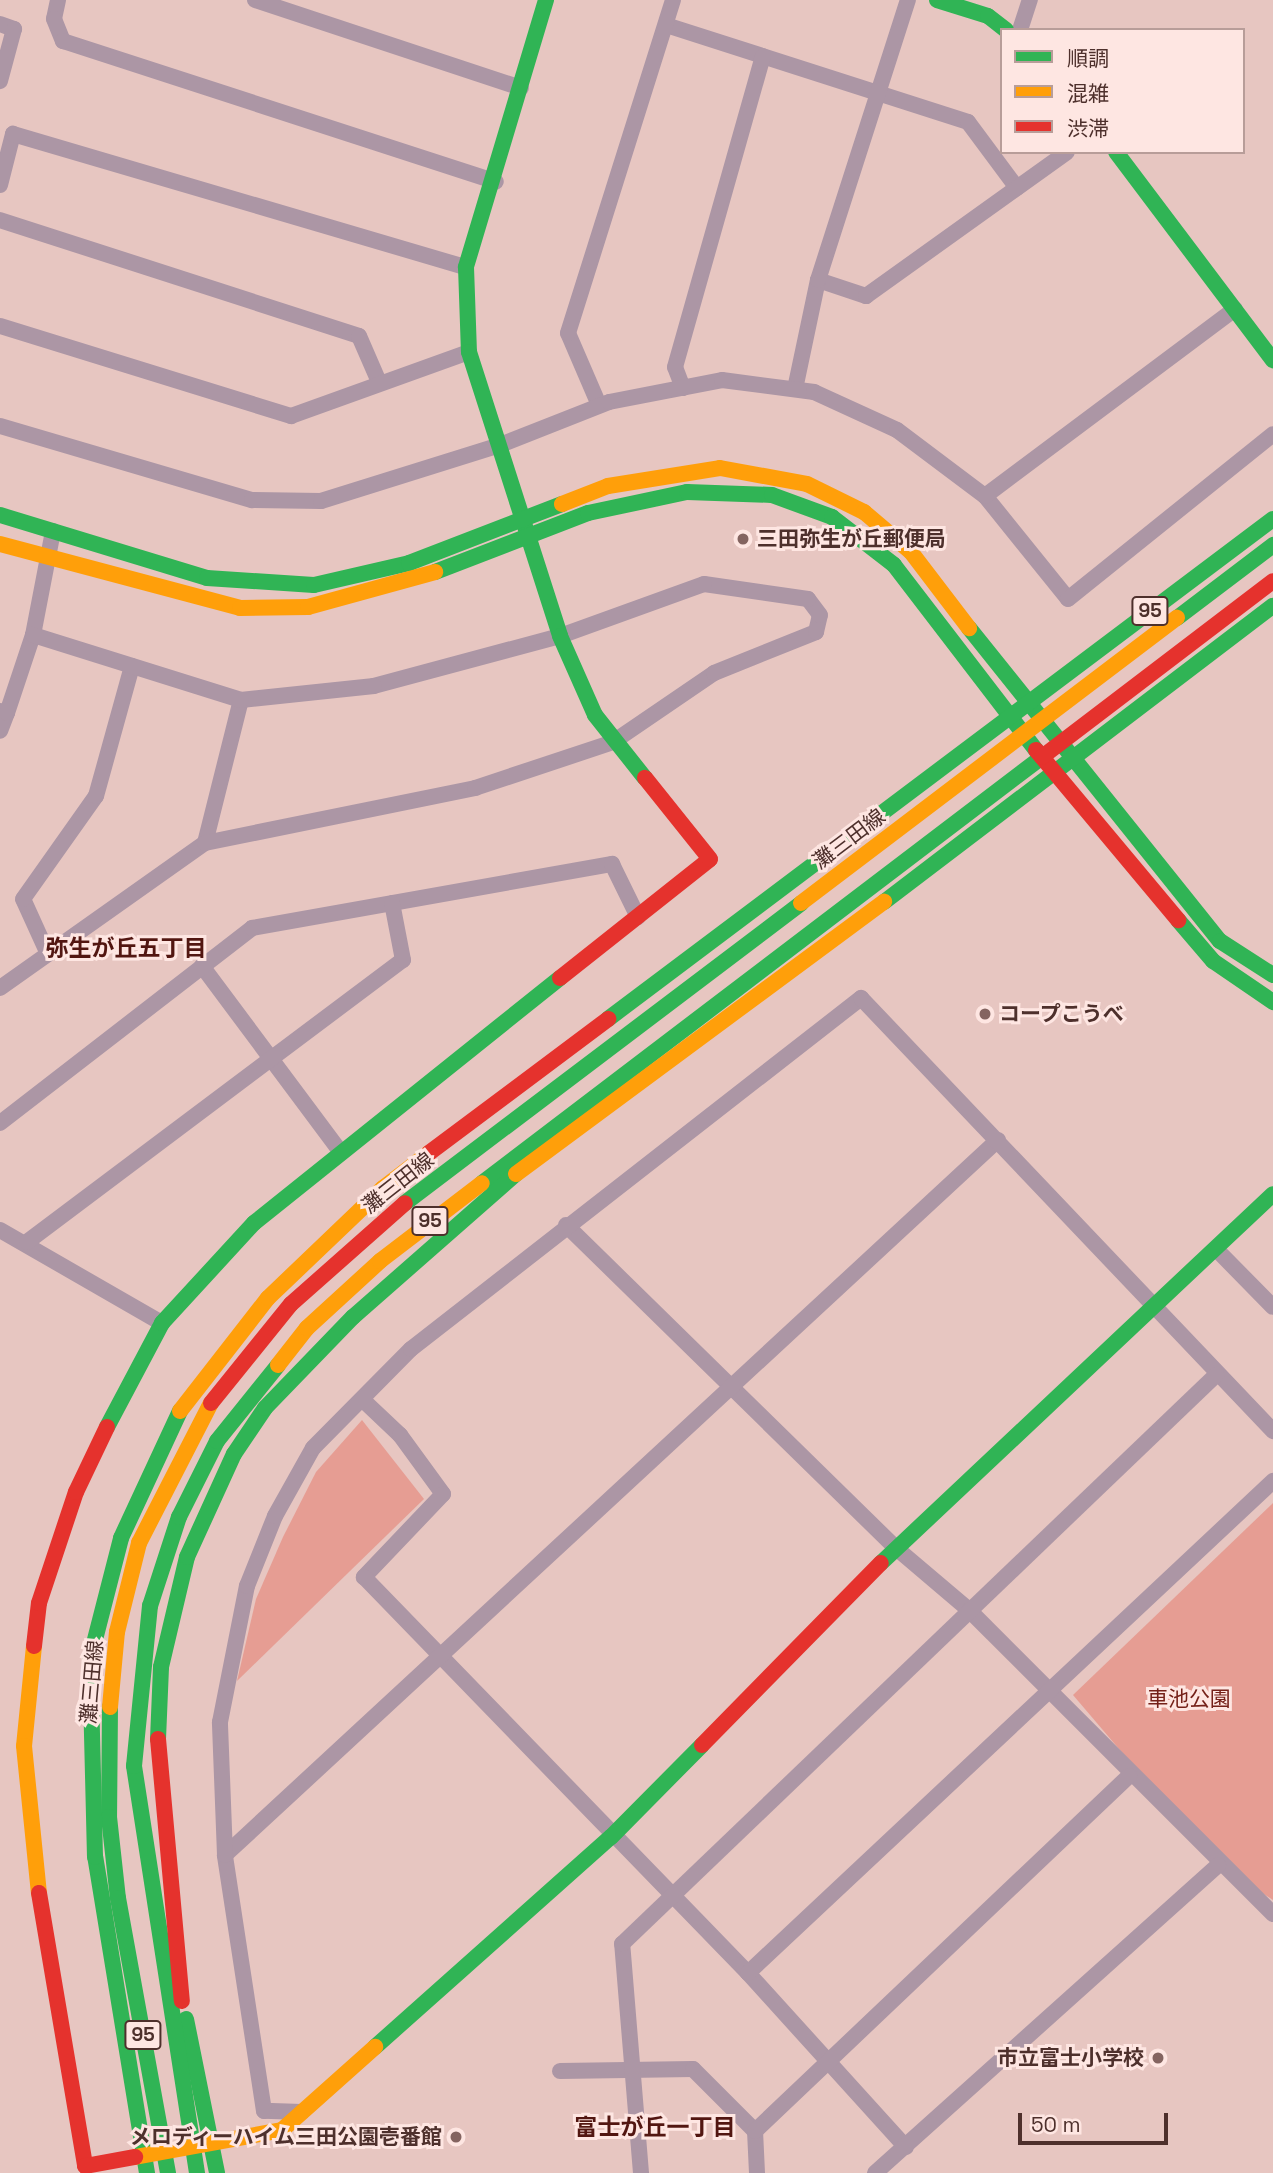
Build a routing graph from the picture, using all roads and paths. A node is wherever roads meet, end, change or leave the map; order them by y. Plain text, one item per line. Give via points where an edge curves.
1 (58, 0) edge
2 (255, 0) edge
3 (546, 0) edge
4 (673, 0) edge
5 (908, 0) edge
6 (937, 0) edge
7 (1030, 0) edge
8 (0, 24) edge
9 (666, 25) junction
10 (1003, 28) edge
11 (1021, 28) edge
12 (763, 57) junction
13 (0, 81) edge
14 (521, 88) junction
15 (879, 90) junction
16 (1064, 154) edge
17 (1118, 154) edge
18 (496, 182) junction
19 (0, 185) edge
20 (1017, 188) junction
21 (0, 220) edge
22 (466, 267) junction
23 (818, 280) junction
24 (1235, 309) junction
25 (0, 326) edge
26 (469, 352) junction
27 (1273, 360) edge
28 (379, 382) junction
29 (683, 388) junction
30 (794, 389) junction
31 (599, 405) junction
32 (0, 426) edge
33 (1273, 434) edge
34 (500, 445) junction
35 (985, 496) junction
36 (0, 515) edge
37 (522, 517) junction
38 (1273, 519) edge
39 (53, 531) junction
40 (529, 539) junction
41 (0, 544) edge
42 (1273, 545) edge
43 (48, 556) junction
44 (1273, 581) edge
45 (1273, 606) edge
46 (33, 635) junction
47 (560, 636) junction
48 (132, 666) junction
49 (241, 700) junction
50 (1027, 704) junction
51 (3, 712) edge
52 (1011, 715) junction
53 (0, 731) edge
54 (613, 742) junction
55 (1071, 764) junction
56 (1056, 775) junction
57 (205, 843) junction
58 (392, 903) junction
59 (638, 917) junction
60 (48, 954) junction
61 (202, 966) junction
62 (1273, 975) edge
63 (0, 988) edge
64 (1273, 1002) edge
65 (272, 1056) junction
66 (560, 1060) junction
67 (0, 1123) edge
68 (998, 1140) junction
69 (340, 1151) junction
70 (516, 1174) junction
71 (1273, 1194) edge
72 (395, 1211) junction
73 (566, 1225) junction
74 (0, 1230) edge
75 (27, 1242) junction
76 (1216, 1249) junction
77 (380, 1261) junction
78 (1158, 1306) junction
79 (1273, 1307) edge
80 (162, 1323) junction
81 (1216, 1375) junction
82 (729, 1387) junction
83 (364, 1401) junction
84 (1273, 1431) edge
85 (1273, 1481) edge
86 (896, 1548) junction
87 (970, 1609) junction
88 (439, 1656) junction
89 (1049, 1692) junction
90 (1129, 1776) junction
91 (611, 1837) junction
92 (141, 1841) junction
93 (226, 1855) junction
94 (1218, 1865) junction
95 (668, 1896) junction
96 (118, 1898) junction
97 (1273, 1914) edge
98 (748, 1973) junction
99 (183, 2001) junction
100 (825, 2060) junction
101 (634, 2070) junction
102 (561, 2071) dead end
103 (131, 2082) junction
104 (302, 2112) junction
105 (755, 2131) junction
106 (906, 2147) junction
107 (147, 2173) edge
108 (168, 2173) edge
109 (197, 2173) edge
110 (217, 2173) edge
111 (641, 2173) edge
112 (757, 2173) edge
113 (875, 2173) edge

1 - 18 street via 54,19 63,41
2 - 14 street
3 - 14 main road
4 - 9 street
5 - 15 street
6 - 10 main road via 988,16
7 - 11 street
8 - 13 street via 14,29
9 - 12 street
9 - 31 street via 568,333
12 - 15 street
12 - 29 street via 676,367
14 - 18 main road
15 - 20 street via 968,122
15 - 23 street
16 - 20 street
17 - 24 main road
18 - 22 main road
19 - 22 street via 13,134
20 - 23 street via 866,296
21 - 28 street via 359,336
22 - 26 main road
23 - 30 street
24 - 27 main road
24 - 35 street
25 - 28 street via 291,416
26 - 28 street
26 - 34 main road
29 - 30 street via 722,380
29 - 31 street
30 - 35 street via 814,392 897,430
31 - 34 street
32 - 34 street via 252,500 321,501
33 - 35 street via 1068,598
34 - 37 main road
36 - 39 main road
37 - 39 main road via 409,563 314,585 207,578
37 - 40 main road
37 - 50 main road via 664,474 720,468 807,484 864,512 911,552
38 - 50 main road, 95
39 - 43 street
40 - 43 main road via 396,587 308,607 240,608
40 - 47 main road
40 - 52 main road via 588,513 687,492 772,495 832,517 894,565
41 - 43 main road
42 - 72 main road, 灘三田線 / 95
43 - 46 street
44 - 77 main road, 95
45 - 55 main road, 95
46 - 48 street
46 - 51 street
47 - 49 street via 374,686
47 - 54 main road
47 - 54 street via 704,584 808,599 820,615 817,632 713,673
48 - 49 street
48 - 60 street via 96,796 23,899
49 - 57 street
50 - 52 main road, 95
50 - 55 main road
51 - 53 street
52 - 56 main road
52 - 66 main road, 95
54 - 57 street via 475,788
54 - 59 main road via 710,859
55 - 56 main road, 95
55 - 62 main road via 1220,941
56 - 64 main road via 1213,961
56 - 70 main road, 95
57 - 60 street
58 - 59 street via 612,864
58 - 61 street via 252,928
58 - 65 street via 403,960
59 - 69 main road
60 - 63 street
61 - 65 street
61 - 67 street
65 - 69 street
65 - 75 street
66 - 72 main road, 95
66 - 103 main road, 95 via 383,1188 268,1298 221,1352 150,1466 103,1590 90,1659 95,1857
68 - 73 street via 861,998
68 - 78 street
68 - 82 street
69 - 80 main road via 254,1223
70 - 77 main road, 95
70 - 99 main road, 95 via 353,1317 265,1408 234,1454 187,1557 161,1667 156,1771
71 - 76 main road
72 - 96 main road, 灘三田線 / 95 via 291,1304 240,1361 172,1468 139,1543 117,1632 108,1723 109,1817
73 - 82 street
73 - 83 street via 411,1349
74 - 75 street
75 - 80 street
76 - 78 main road
76 - 79 street
77 - 92 main road, 95 via 254,1389 217,1441 179,1517 150,1606 137,1691 134,1766
78 - 81 street
78 - 86 main road
80 - 104 main road via 76,1492 39,1603 24,1745 40,1906 85,2166 282,2130
81 - 84 street
81 - 87 street
82 - 86 street
82 - 88 street
83 - 88 street via 400,1435 443,1494 364,1577
83 - 93 street via 313,1448 275,1516 247,1586 220,1722
85 - 89 street
86 - 87 street
86 - 91 main road
87 - 89 street
87 - 95 street
88 - 91 street
88 - 93 street
89 - 90 street
89 - 98 street
90 - 94 street
90 - 100 street
91 - 95 street
91 - 104 main road
92 - 99 main road, 95
92 - 109 main road, 95
93 - 104 street via 264,2112
94 - 97 street
94 - 106 street
95 - 98 street
95 - 101 street via 622,1944
96 - 103 main road, 95
96 - 108 main road, 灘三田線 / 95
98 - 100 street
99 - 110 main road, 95
100 - 105 street
100 - 106 street
101 - 102 street
101 - 105 street via 693,2069
101 - 111 street
103 - 107 main road, 95
105 - 112 street
106 - 113 street

